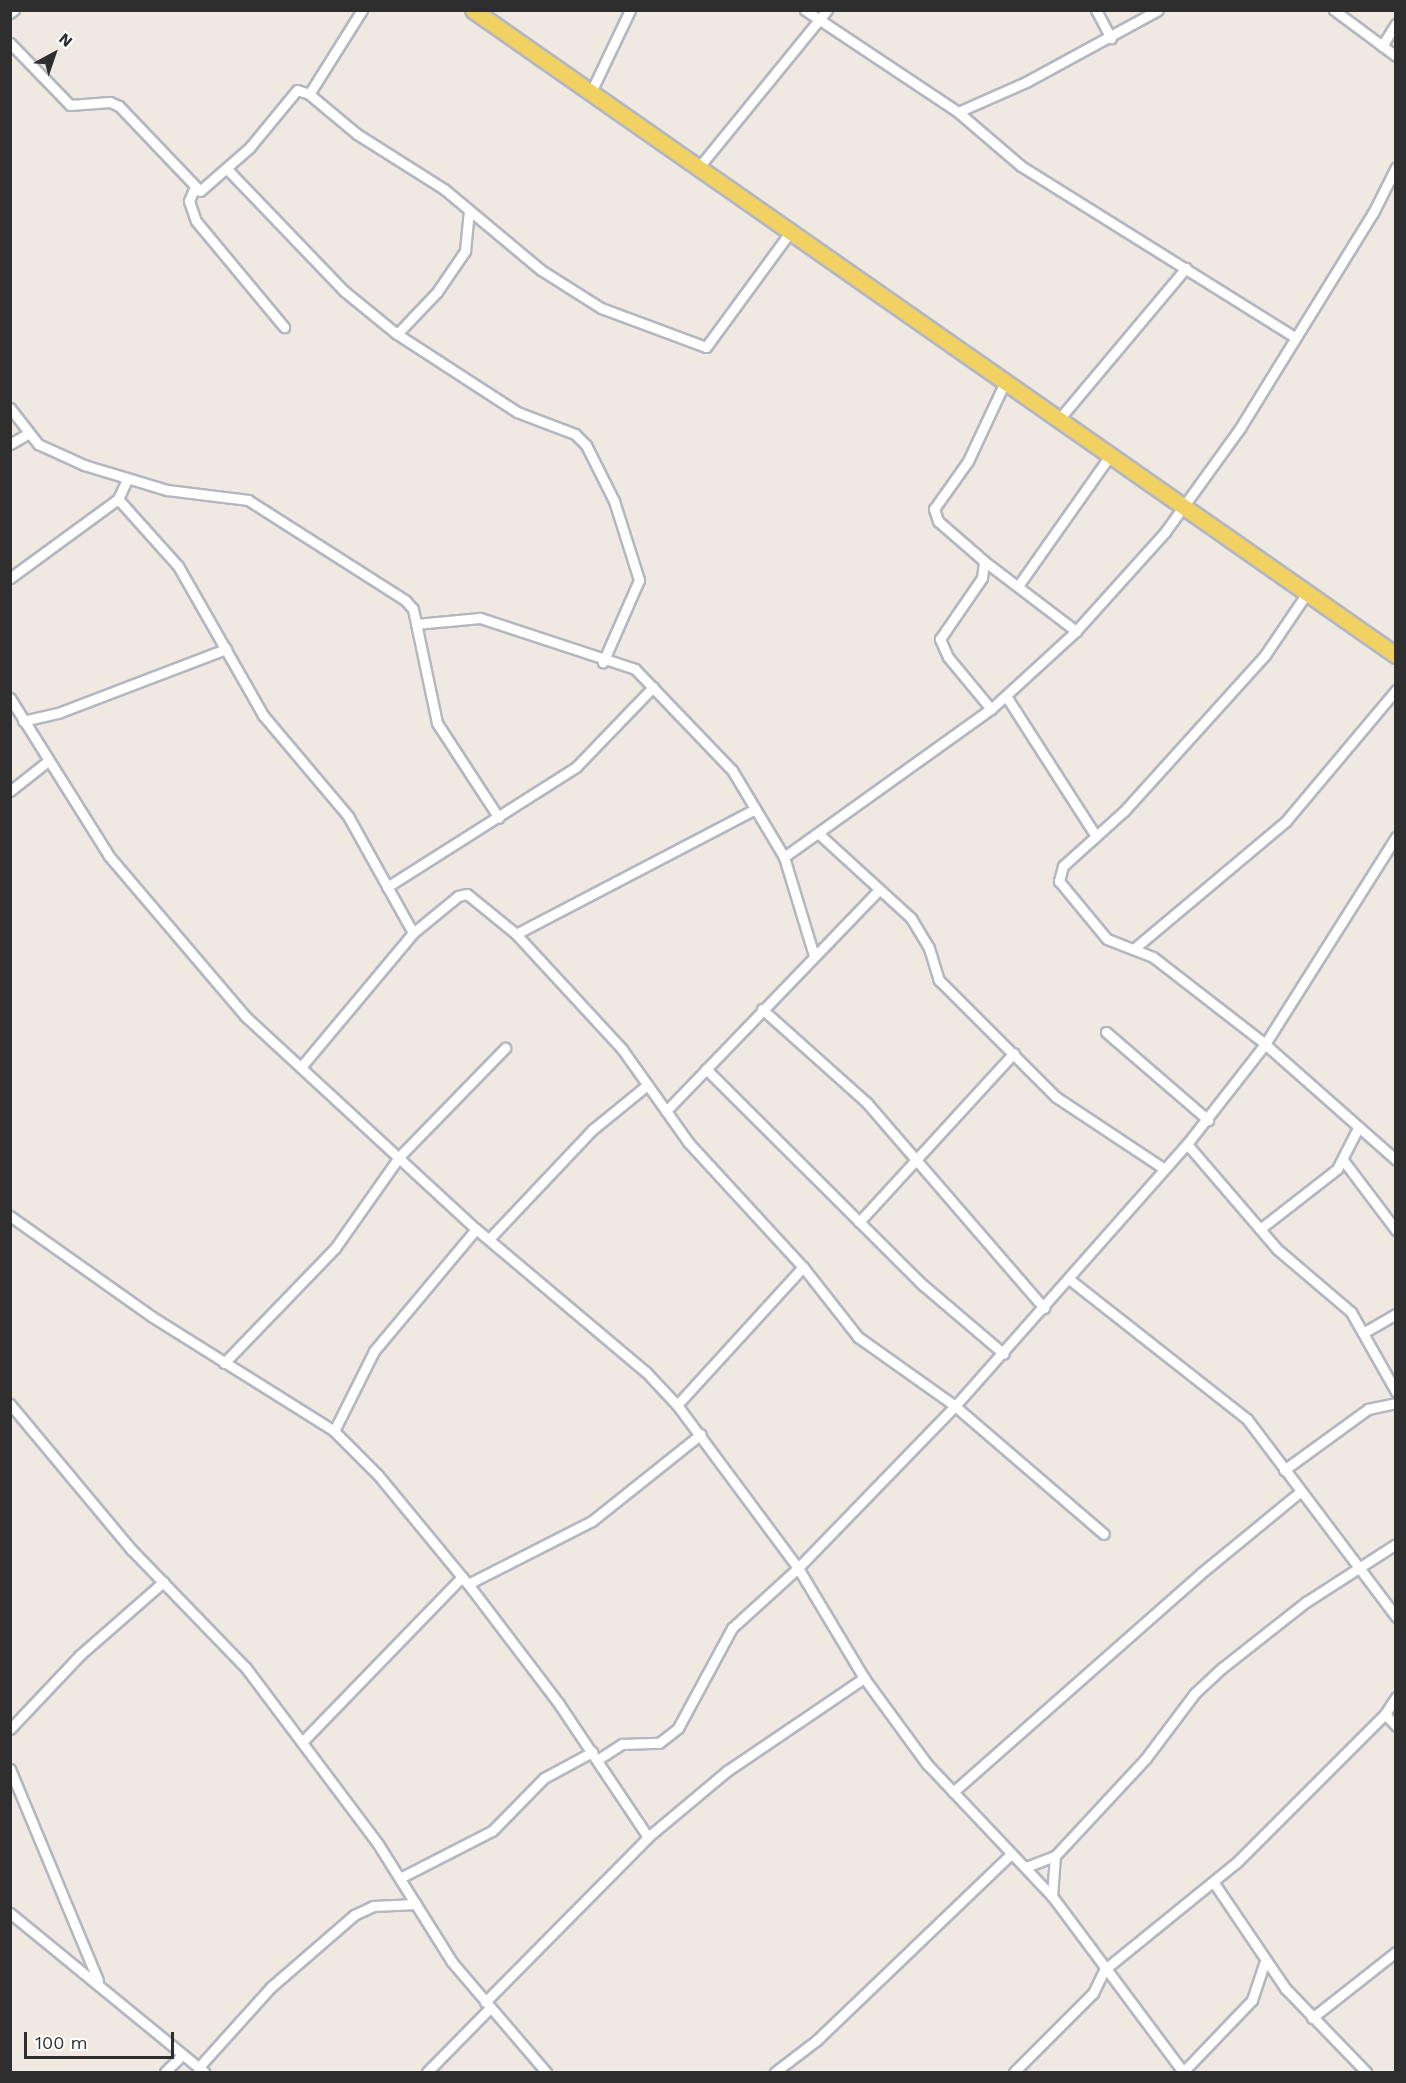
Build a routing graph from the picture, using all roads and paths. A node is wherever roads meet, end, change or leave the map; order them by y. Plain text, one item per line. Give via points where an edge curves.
1 (362, 10) edge
2 (473, 10) edge
3 (630, 10) edge
4 (805, 10) edge
5 (827, 10) edge
6 (1096, 10) edge
7 (1158, 10) edge
8 (1334, 10) edge
9 (821, 21) junction
10 (1395, 24) edge
11 (1112, 38) junction
12 (10, 43) edge
13 (1382, 46) junction
14 (1395, 56) edge
15 (309, 94) junction
16 (590, 94) junction
17 (958, 112) junction
18 (699, 167) junction
19 (1395, 167) edge
20 (228, 170) junction
21 (194, 189) junction
22 (469, 210) junction
23 (791, 231) junction
24 (1186, 268) junction
25 (284, 327) dead end
26 (397, 334) junction
27 (1296, 338) junction
28 (1006, 380) junction
29 (10, 408) edge
30 (1060, 418) junction
31 (27, 434) junction
32 (10, 444) edge
33 (1111, 454) junction
34 (127, 480) junction
35 (118, 498) junction
36 (1183, 504) junction
37 (984, 561) junction
38 (10, 578) edge
39 (1018, 586) junction
40 (1307, 593) junction
41 (416, 624) junction
42 (1076, 632) junction
43 (226, 649) junction
44 (1395, 655) edge
45 (603, 662) junction
46 (653, 687) junction
47 (1395, 690) edge
48 (1006, 696) junction
49 (11, 699) edge
50 (992, 709) junction
51 (23, 721) junction
52 (48, 761) junction
53 (10, 791) edge
54 (755, 809) junction
55 (499, 818) junction
56 (819, 834) junction
57 (1096, 836) junction
58 (1395, 837) edge
59 (784, 857) junction
60 (387, 887) junction
61 (878, 891) junction
62 (413, 933) junction
63 (516, 934) junction
64 (1136, 947) junction
65 (814, 956) junction
66 (762, 1009) junction
67 (1106, 1032) dead end
68 (1265, 1044) junction
69 (505, 1048) dead end
70 (1014, 1053) junction
71 (301, 1067) junction
72 (706, 1069) junction
73 (645, 1087) junction
74 (666, 1111) junction
75 (1208, 1120) junction
76 (1358, 1130) junction
77 (1187, 1144) junction
78 (400, 1156) junction
79 (913, 1160) junction
80 (1343, 1160) junction
81 (1395, 1160) edge
82 (1163, 1168) junction
83 (10, 1216) edge
84 (859, 1222) junction
85 (476, 1229) junction
86 (1260, 1229) junction
87 (1395, 1230) edge
88 (489, 1239) junction
89 (803, 1267) junction
90 (1069, 1279) junction
91 (1044, 1308) junction
92 (1395, 1314) edge
93 (1363, 1333) junction
94 (1004, 1354) junction
95 (224, 1364) junction
96 (1395, 1392) edge
97 (1395, 1403) edge
98 (10, 1404) edge
99 (677, 1405) junction
100 (955, 1407) junction
101 (334, 1431) junction
102 (700, 1434) junction
103 (1284, 1470) junction
104 (1300, 1492) junction
105 (1104, 1534) dead end
106 (1395, 1544) edge
107 (798, 1568) junction
108 (1357, 1571) junction
109 (465, 1581) junction
110 (164, 1582) junction
111 (1395, 1617) edge
112 (864, 1678) junction
113 (1395, 1697) edge
114 (1385, 1714) junction
115 (1395, 1726) edge
116 (10, 1729) edge
117 (302, 1742) junction
118 (595, 1756) junction
119 (10, 1769) edge
120 (953, 1792) junction
121 (648, 1837) junction
122 (1011, 1854) junction
123 (1055, 1856) junction
124 (1026, 1867) junction
125 (400, 1878) junction
126 (1214, 1883) junction
127 (1052, 1896) junction
128 (416, 1904) junction
129 (10, 1913) edge
130 (1395, 1952) edge
131 (1265, 1961) junction
132 (1104, 1970) junction
133 (99, 1982) junction
134 (488, 2005) junction
135 (1312, 2019) junction
136 (183, 2054) junction
137 (201, 2070) edge
138 (165, 2073) edge
139 (427, 2073) edge
140 (546, 2073) edge
141 (775, 2073) edge
142 (1014, 2073) edge
143 (1183, 2073) edge
144 (1366, 2073) edge

1 - 15 street
2 - 16 main road
3 - 16 street
4 - 9 street
5 - 9 street
6 - 11 street
7 - 11 street
8 - 13 street
9 - 17 street
9 - 18 street
10 - 13 street
11 - 17 street
12 - 21 street via 70,105 110,102 119,106
13 - 14 street
15 - 20 street via 297,90
15 - 22 street via 357,134
16 - 18 main road
17 - 24 street via 1021,166
18 - 23 main road
19 - 27 street via 1373,213
20 - 21 street via 207,188
20 - 26 street via 344,291
21 - 25 street via 189,201 196,221
22 - 23 street via 570,291 706,347
22 - 26 street via 465,251 437,292
23 - 28 main road
24 - 27 street
24 - 30 street
26 - 45 street via 517,412 575,434 586,445 614,501 639,580 632,605
27 - 36 street via 1240,428
28 - 30 main road
28 - 37 street via 968,461 934,509 938,521
29 - 31 street
30 - 33 main road
31 - 32 street
31 - 34 street via 54,452
33 - 36 main road
33 - 39 street
34 - 35 street
34 - 41 street via 167,490 237,497 260,506 405,600 413,609
35 - 38 street
35 - 43 street via 178,566
36 - 40 main road
36 - 42 street via 1165,532
37 - 39 street
37 - 50 street via 982,578 940,639 948,657
39 - 42 street
40 - 44 main road
40 - 57 street via 1265,654 1200,730
41 - 45 street via 480,618 541,635
41 - 55 street via 437,723
42 - 48 street
43 - 51 street via 58,713
43 - 60 street via 263,715 348,816
45 - 46 street via 628,666
46 - 54 street via 732,770
46 - 55 street via 589,757
47 - 64 street via 1286,821
48 - 50 street
48 - 57 street
49 - 51 street
50 - 56 street
51 - 52 street
52 - 53 street
52 - 71 street via 109,855 163,924 245,1016
54 - 59 street
54 - 63 street
55 - 60 street
56 - 59 street
56 - 61 street
57 - 64 street via 1063,866 1059,881 1100,932 1119,945
58 - 68 street
59 - 65 street
60 - 62 street
61 - 65 street
61 - 70 street via 918,928 939,980
62 - 63 street via 458,896 467,894
62 - 71 street
63 - 73 street via 622,1049
64 - 68 street
65 - 66 street
66 - 72 street
66 - 79 street via 867,1103
67 - 75 street
68 - 75 street
68 - 76 street
69 - 78 street
70 - 79 street
70 - 82 street via 1065,1105
71 - 78 street
72 - 74 street
72 - 84 street
73 - 74 street
73 - 88 street via 592,1130
74 - 89 street via 722,1182
75 - 77 street
76 - 80 street
76 - 81 street
77 - 82 street
77 - 86 street
78 - 85 street
78 - 95 street via 335,1248
79 - 84 street
79 - 91 street
80 - 86 street via 1314,1189
80 - 87 street
82 - 90 street
83 - 95 street
84 - 94 street via 923,1285
85 - 88 street
85 - 101 street via 374,1351
86 - 93 street via 1291,1263 1339,1298
88 - 99 street via 646,1372
89 - 99 street
89 - 100 street via 871,1349
90 - 91 street
90 - 103 street via 1247,1419
91 - 94 street
92 - 93 street
93 - 96 street
94 - 100 street
95 - 101 street
97 - 103 street via 1368,1409
98 - 110 street
99 - 102 street
100 - 105 street
100 - 107 street
101 - 109 street via 378,1475
102 - 107 street
102 - 109 street via 592,1521
103 - 104 street
104 - 108 street
104 - 120 street via 1200,1574
106 - 108 street
107 - 112 street
107 - 118 street via 732,1628 678,1728 659,1743 622,1744
108 - 111 street
108 - 123 street via 1306,1602 1195,1693 1146,1758
109 - 117 street
109 - 118 street
110 - 116 street via 80,1655
110 - 117 street via 246,1668
112 - 120 street via 927,1764
112 - 121 street via 727,1771
113 - 114 street
114 - 115 street
114 - 126 street
117 - 125 street
118 - 121 street
118 - 125 street via 544,1778 492,1831
119 - 133 street
120 - 122 street
121 - 134 street
122 - 124 street
122 - 141 street via 817,2040
123 - 124 street
123 - 127 street
124 - 127 street
125 - 128 street
126 - 131 street
126 - 132 street via 1195,1894
127 - 132 street
128 - 134 street via 452,1962
128 - 137 street via 373,1906 354,1915 271,1987
129 - 133 street
130 - 135 street
131 - 135 street
131 - 143 street via 1252,2000
132 - 142 street via 1093,1993
132 - 143 street
133 - 136 street
134 - 139 street
134 - 140 street
135 - 144 street
136 - 137 street
136 - 138 street

